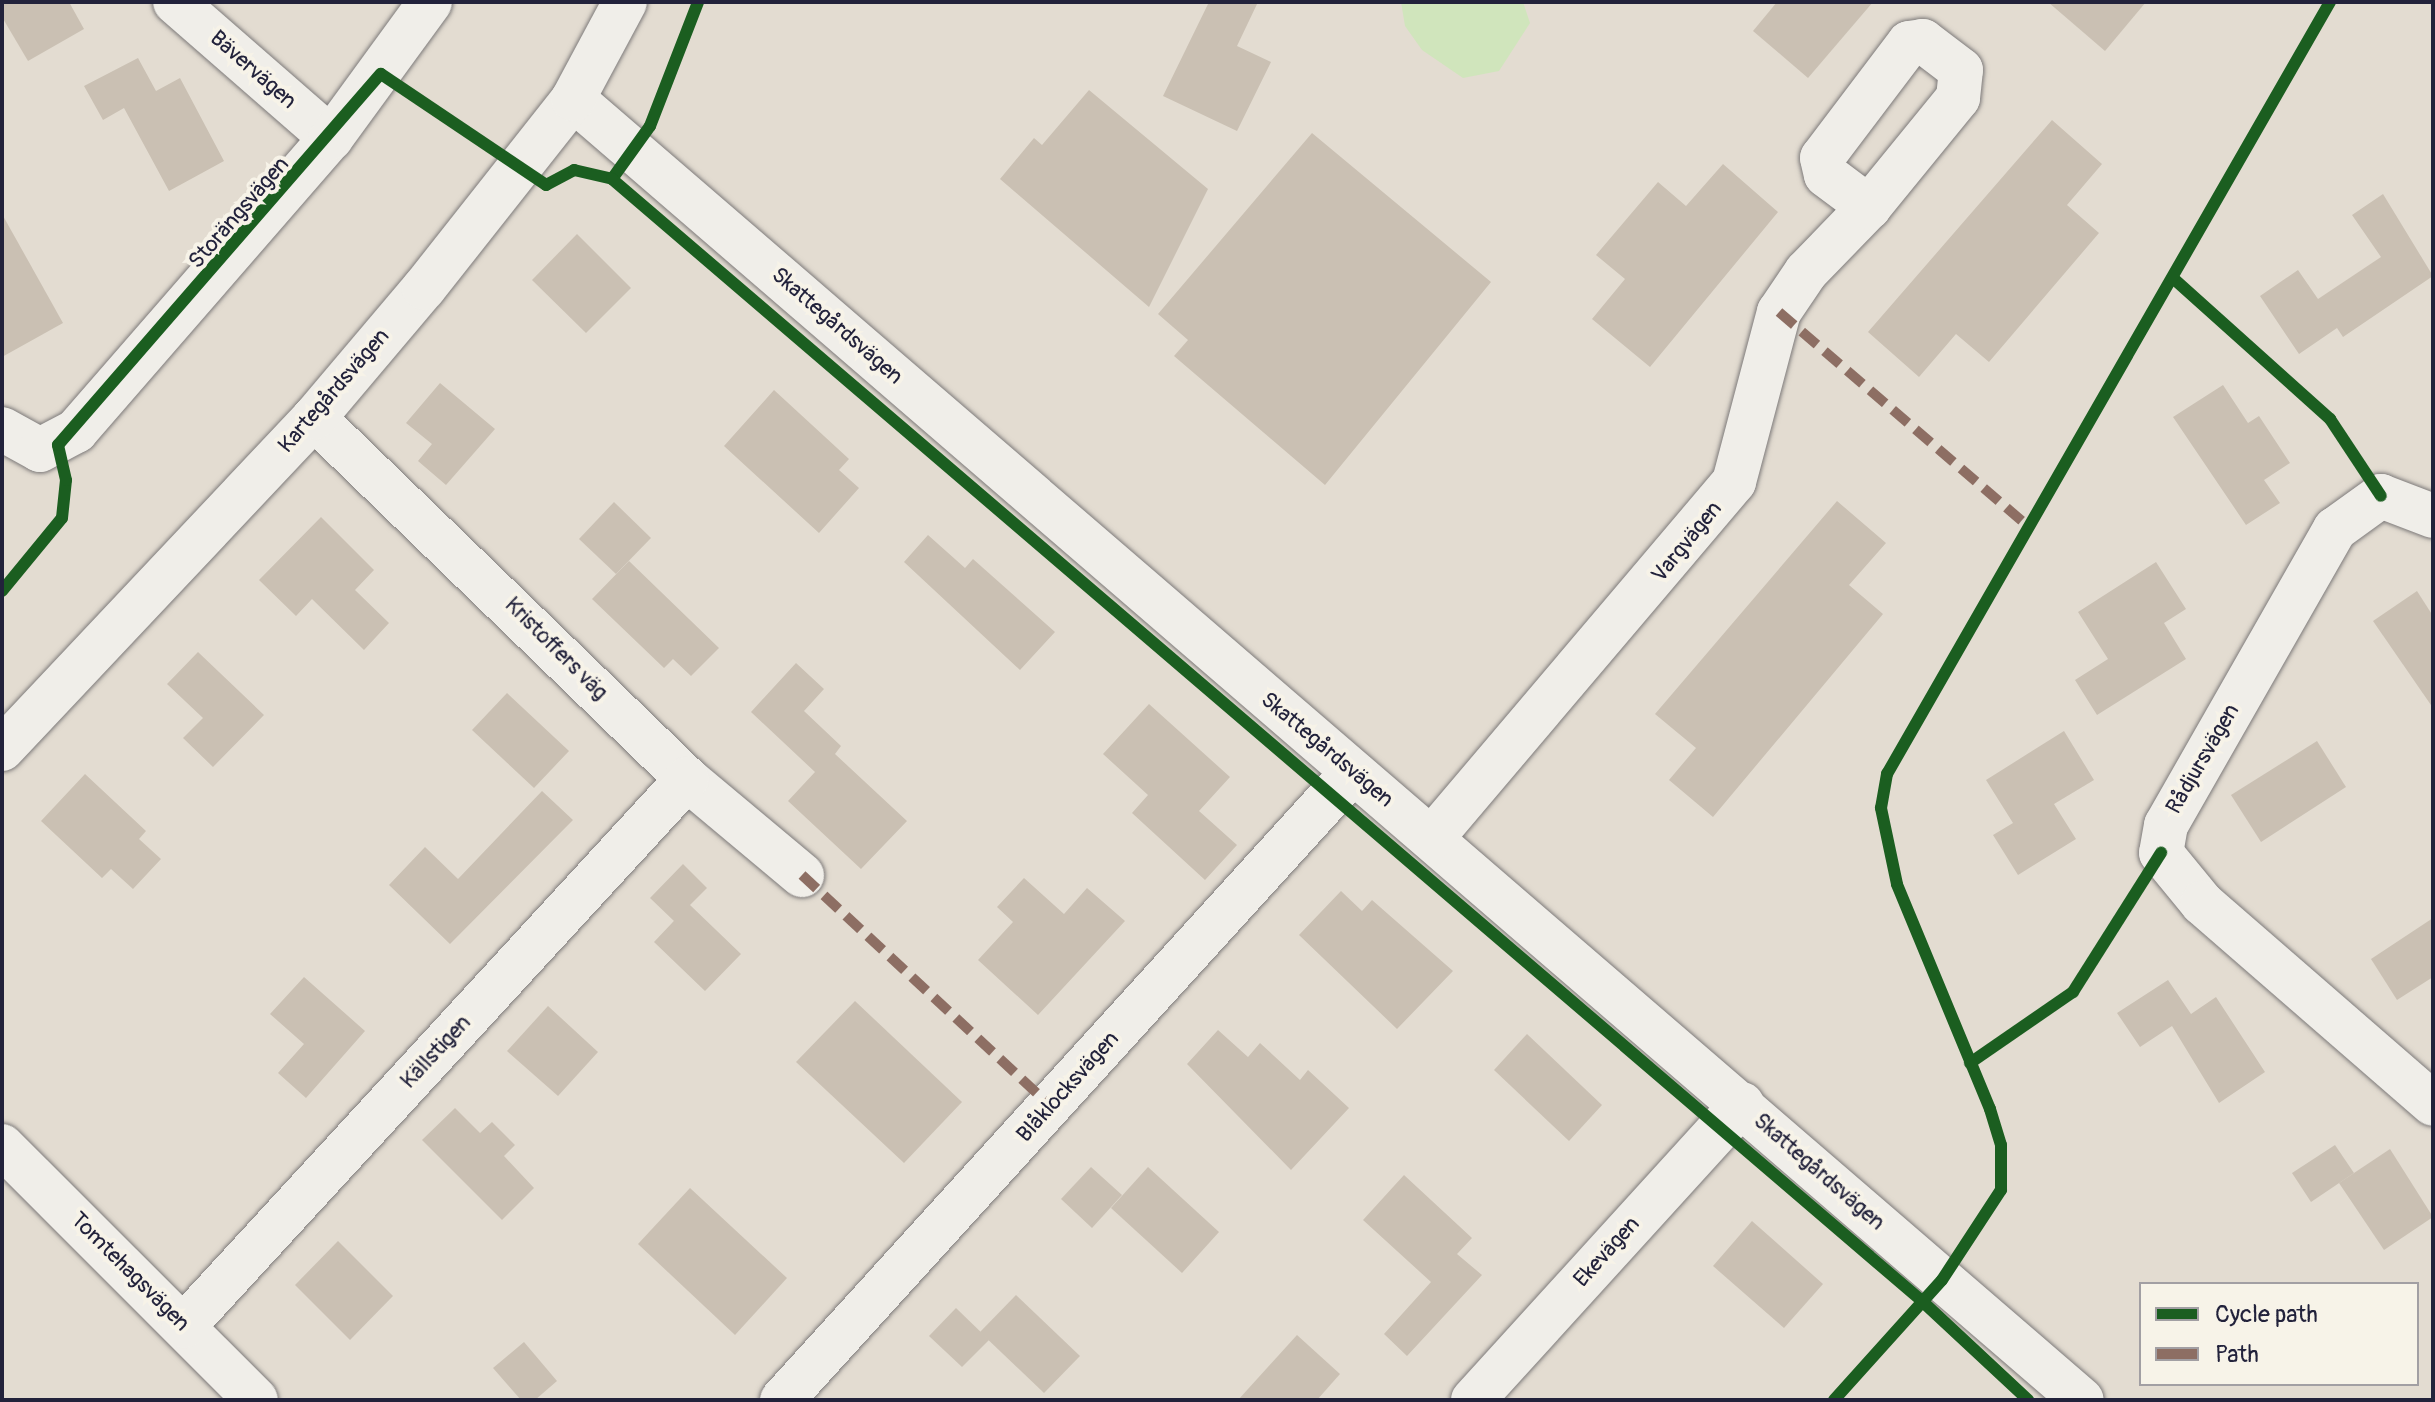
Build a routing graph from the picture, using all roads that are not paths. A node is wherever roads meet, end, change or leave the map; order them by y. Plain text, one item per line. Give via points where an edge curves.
1 (175, 2) edge
2 (430, 2) edge
3 (625, 2) edge
4 (573, 99) junction
5 (331, 138) junction
6 (1869, 207) dead end
7 (314, 418) junction
8 (12, 437) edge
9 (2433, 516) edge
10 (2, 749) edge
11 (1352, 773) junction
12 (687, 779) junction
13 (1432, 838) junction
14 (802, 875) dead end
15 (1742, 1104) junction
16 (2433, 1104) edge
17 (2, 1146) edge
18 (184, 1326) junction
19 (256, 1400) edge
20 (782, 1400) edge
21 (1473, 1400) edge
22 (2082, 1400) edge

1 - 5 street, Bävervägen
2 - 5 street, Storängsvägen
3 - 4 street, Kartegårdsvägen
4 - 7 street, Kartegårdsvägen
4 - 11 street, Skattegårdsvägen
5 - 8 street, Storängsvägen via 76,431 40,450
6 - 13 street, Vargvägen via 1779,312 1746,450 1722,500
7 - 10 street, Kartegårdsvägen
7 - 12 street, Kristoffers väg
9 - 16 street, Rådjursvägen via 2381,496 2335,529 2172,813 2161,853 2202,903
11 - 13 street, Skattegårdsvägen
11 - 20 street, Blåklocksvägen
12 - 14 street, Kristoffers väg
12 - 18 street, Källstigen
13 - 15 street, Skattegårdsvägen
15 - 21 street, Ekevägen
15 - 22 street, Skattegårdsvägen
17 - 18 street, Tomtehagsvägen
18 - 19 street, Tomtehagsvägen

